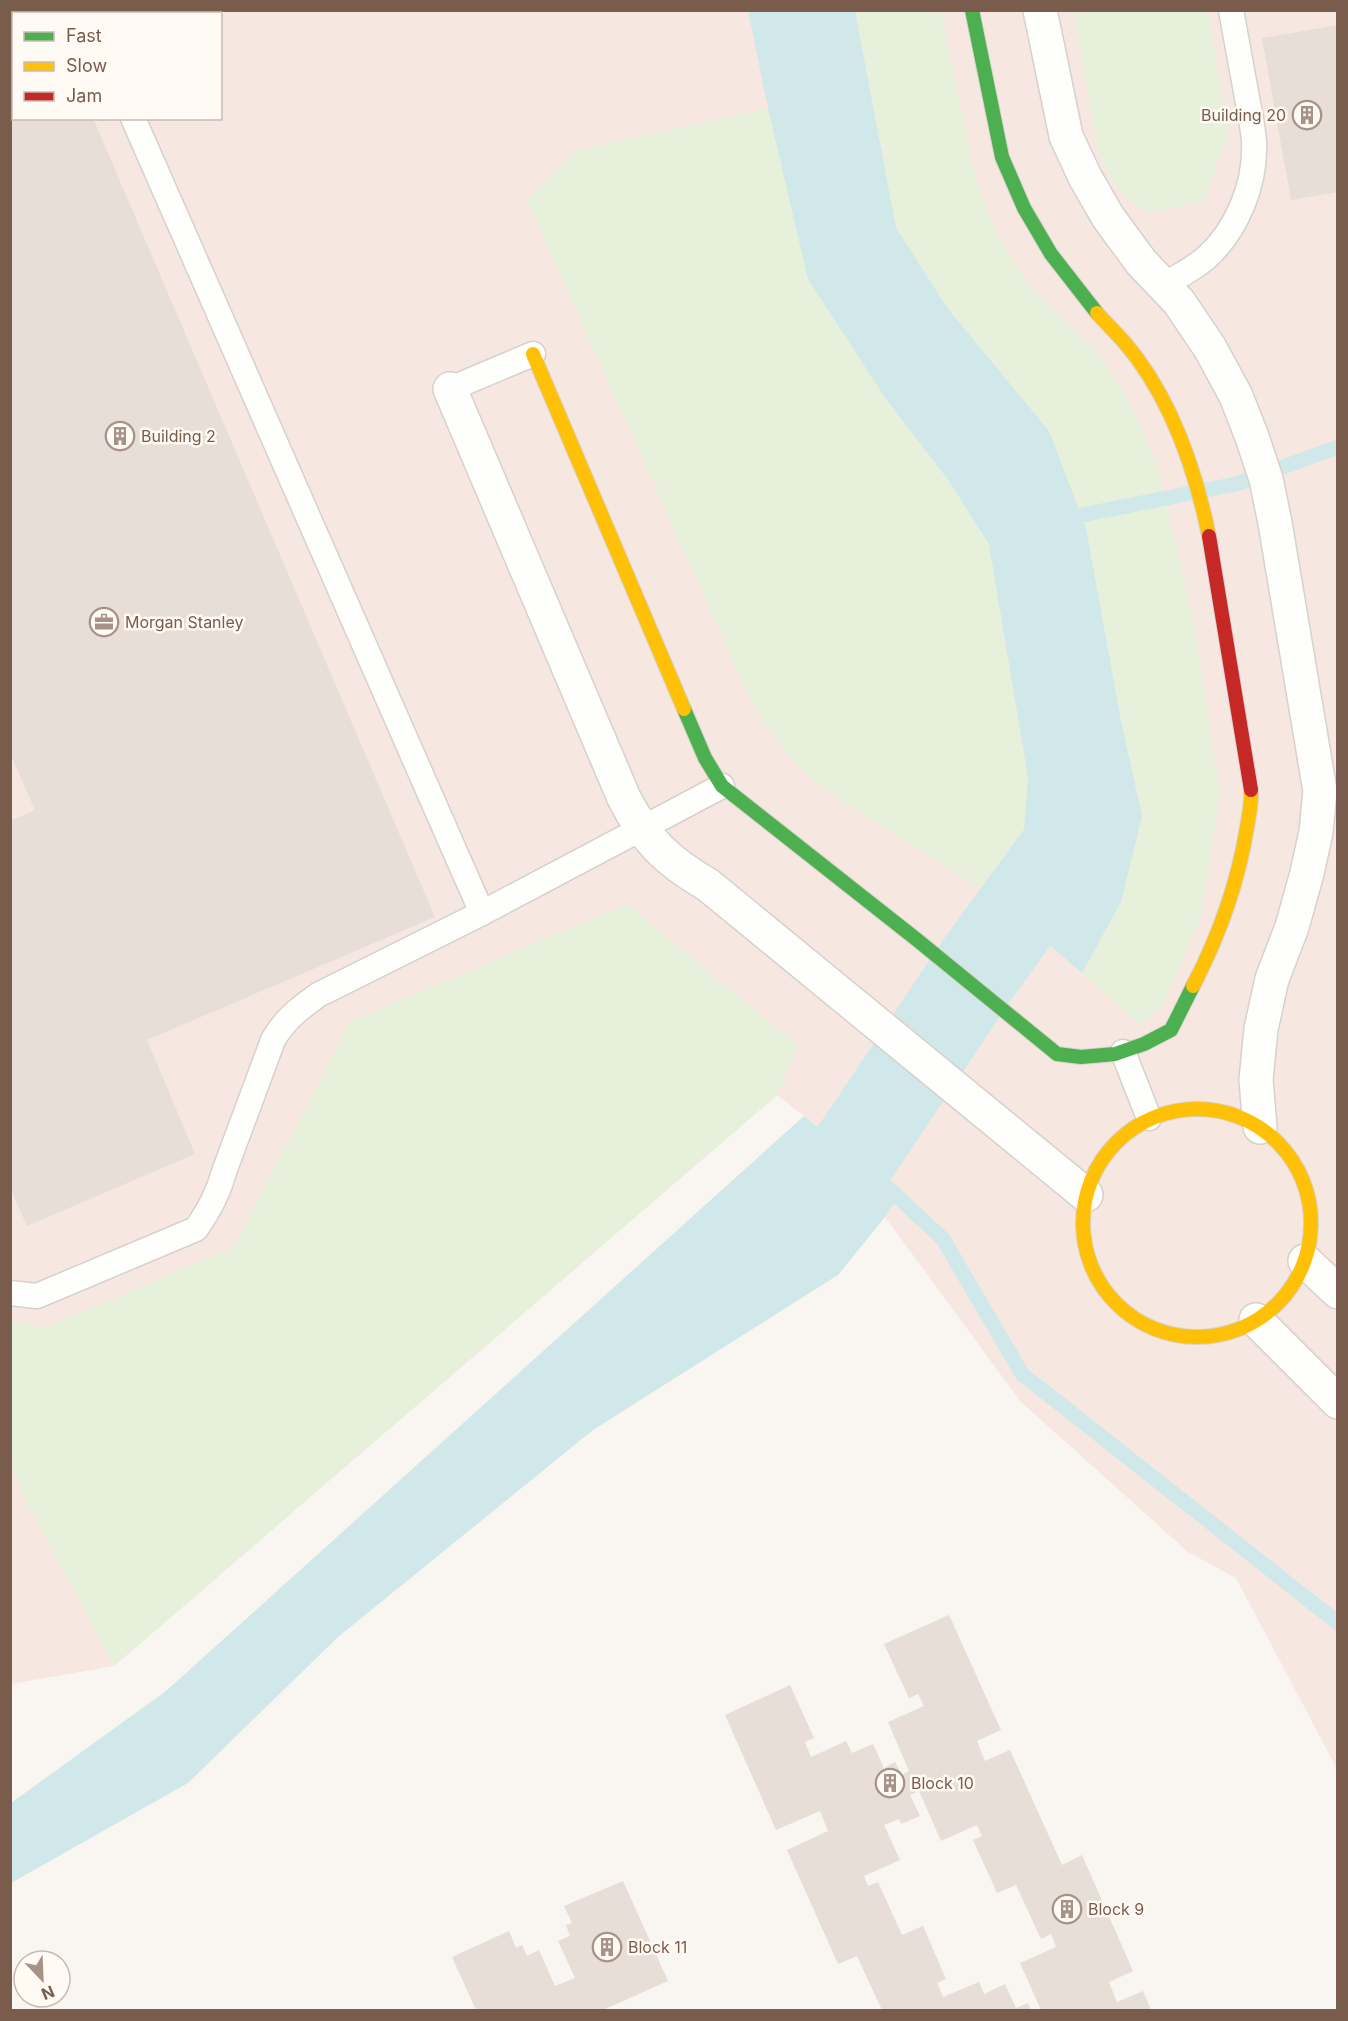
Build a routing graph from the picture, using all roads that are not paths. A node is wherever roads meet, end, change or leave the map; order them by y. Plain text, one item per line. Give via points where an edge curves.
1 (972, 10) edge
2 (1040, 10) edge
3 (1231, 10) edge
4 (134, 120) edge
5 (1163, 285) junction
6 (534, 354) joint
7 (450, 389) joint
8 (722, 786) junction
9 (642, 829) junction
10 (482, 913) junction
11 (1122, 1052) junction
12 (1149, 1118) junction
13 (1260, 1127) junction
14 (1086, 1195) junction
15 (1305, 1261) junction
16 (1338, 1292) edge
17 (10, 1293) edge
18 (1256, 1320) junction
19 (1338, 1402) edge

1 - 11 street via 1002,157 1024,208 1051,254 1089,305 1126,344 1152,382 1189,460 1209,536 1252,793 1242,857 1207,960 1171,1030
2 - 5 street via 1066,136 1108,217
3 - 5 lane via 1254,142 1247,192 1228,231 1207,257
4 - 10 lane
5 - 13 street via 1210,348 1236,396 1266,479 1320,791 1307,873 1272,979 1261,1029 1256,1080
6 - 7 lane
6 - 8 street via 705,758
7 - 9 street via 624,798
8 - 9 lane
8 - 11 street via 1057,1054 1081,1057
9 - 10 lane
9 - 14 street via 681,869 708,885
10 - 17 lane via 318,995 280,1027 267,1053 219,1190 196,1229 37,1296
11 - 12 lane
12 - 13 street via 1178,1110 1208,1108
12 - 14 street via 1124,1134 1102,1158
13 - 15 street via 1286,1150 1302,1176 1312,1233
14 - 18 street via 1082,1216 1084,1248 1094,1277 1113,1302 1137,1322 1166,1334 1194,1338 1223,1335
15 - 16 street
15 - 18 street via 1274,1308
18 - 19 street

